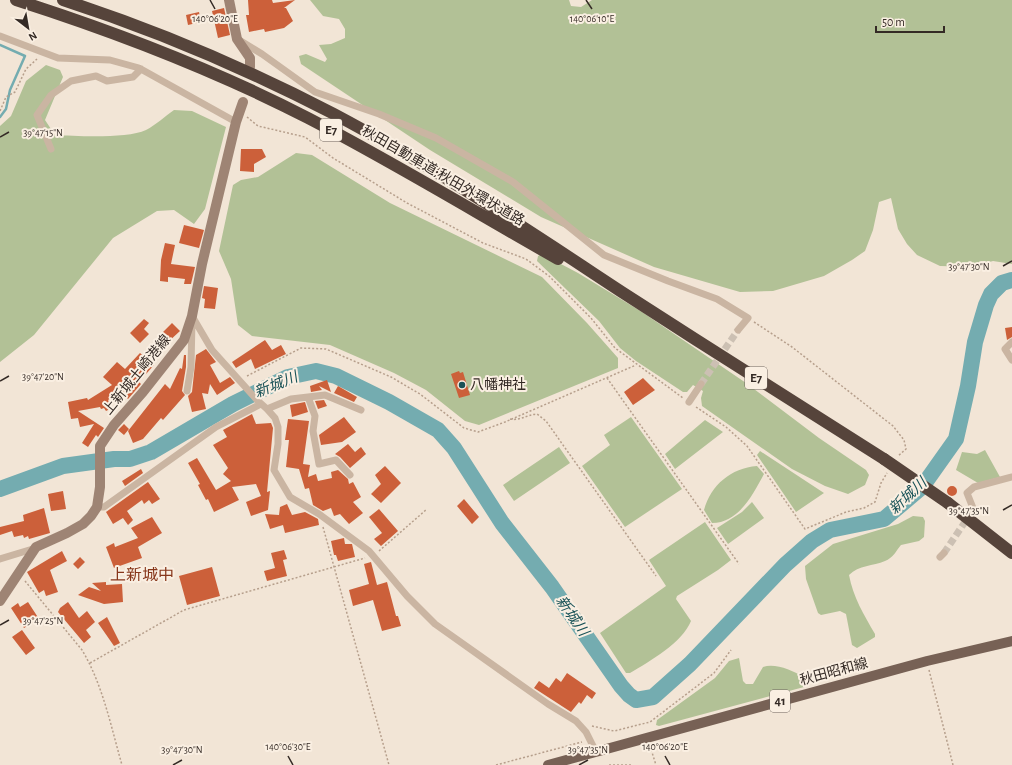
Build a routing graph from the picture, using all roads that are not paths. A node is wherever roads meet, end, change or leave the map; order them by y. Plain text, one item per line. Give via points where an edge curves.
1 (16, 0) edge
2 (63, 0) edge
3 (229, 0) edge
4 (0, 36) edge
5 (238, 39) junction
6 (250, 67) dead end
7 (141, 69) junction
8 (241, 106) road end
9 (236, 122) junction
10 (51, 149) dead end
11 (628, 296) junction
12 (192, 316) junction
13 (738, 330) tunnel mouth
14 (1012, 342) edge
15 (1012, 360) edge
16 (701, 384) tunnel mouth
17 (187, 391) dead end
18 (308, 397) junction
19 (259, 402) junction
20 (689, 402) road end
21 (267, 408) junction
22 (361, 410) dead end
23 (350, 475) dead end
24 (1012, 477) edge
25 (97, 507) junction
26 (970, 514) tunnel mouth
27 (36, 547) junction
28 (1012, 553) edge
29 (0, 559) edge
30 (0, 601) edge
31 (1012, 641) edge
32 (596, 752) junction
33 (548, 765) edge

1 - 11 highway, 秋田自動車道;秋田外環状道路 / E7 via 83,21 222,77 307,117
2 - 11 highway, 秋田自動車道;秋田外環状道路 / E7 via 230,64 333,114 402,152
3 - 5 main road
4 - 7 street via 58,58 110,60
5 - 6 main road via 250,58
5 - 13 street via 315,92 379,114 436,138 514,182 604,255 717,299 748,318
7 - 9 street
7 - 10 street via 133,77 107,81 96,76 71,81 51,95 37,115
8 - 9 main road, 上新城土崎港線
9 - 12 main road, 上新城土崎港線
11 - 28 highway, 秋田自動車道;秋田外環状道路 / E7, bridge via 884,459 948,503
12 - 17 street via 191,367
12 - 19 street via 212,350
12 - 25 main road, 上新城土崎港線 via 184,340 114,425 100,446 100,487
14 - 15 street via 1005,349
16 - 20 street
18 - 21 street via 291,399
18 - 22 street via 325,395
18 - 23 street via 315,416 313,431 319,464 336,460
19 - 21 street
19 - 25 street via 216,427 104,507
21 - 32 street via 278,427 274,470 290,497 319,514 373,555 407,596 435,624 578,723
24 - 26 street via 974,487 967,493 973,508
25 - 27 main road via 83,524
27 - 29 street
27 - 30 main road
31 - 32 main road, 秋田昭和線 / 41 via 927,661
32 - 33 main road, 秋田昭和線 / 41

